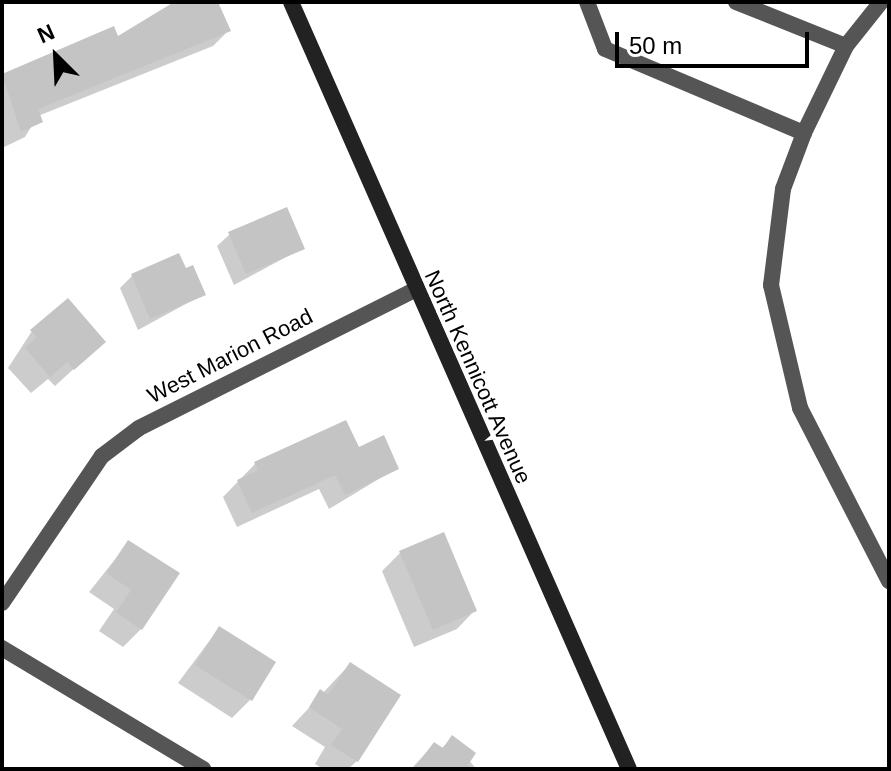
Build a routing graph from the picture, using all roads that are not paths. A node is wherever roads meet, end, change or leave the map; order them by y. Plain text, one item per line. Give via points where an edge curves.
1 (291, 2) edge
2 (587, 2) edge
3 (736, 2) edge
4 (881, 2) edge
5 (846, 46) junction
6 (804, 133) junction
7 (415, 290) junction
8 (889, 581) edge
9 (2, 603) edge
10 (2, 648) edge
11 (203, 769) edge
12 (629, 769) edge

1 - 7 street, North Kennicott Avenue
2 - 6 street via 605,49
3 - 5 street
4 - 5 street
5 - 6 street
6 - 8 street via 783,189 775,243 771,285 782,354 827,471
7 - 9 street, West Marion Road via 185,400 127,437 72,494
7 - 12 street, North Kennicott Avenue
10 - 11 street

